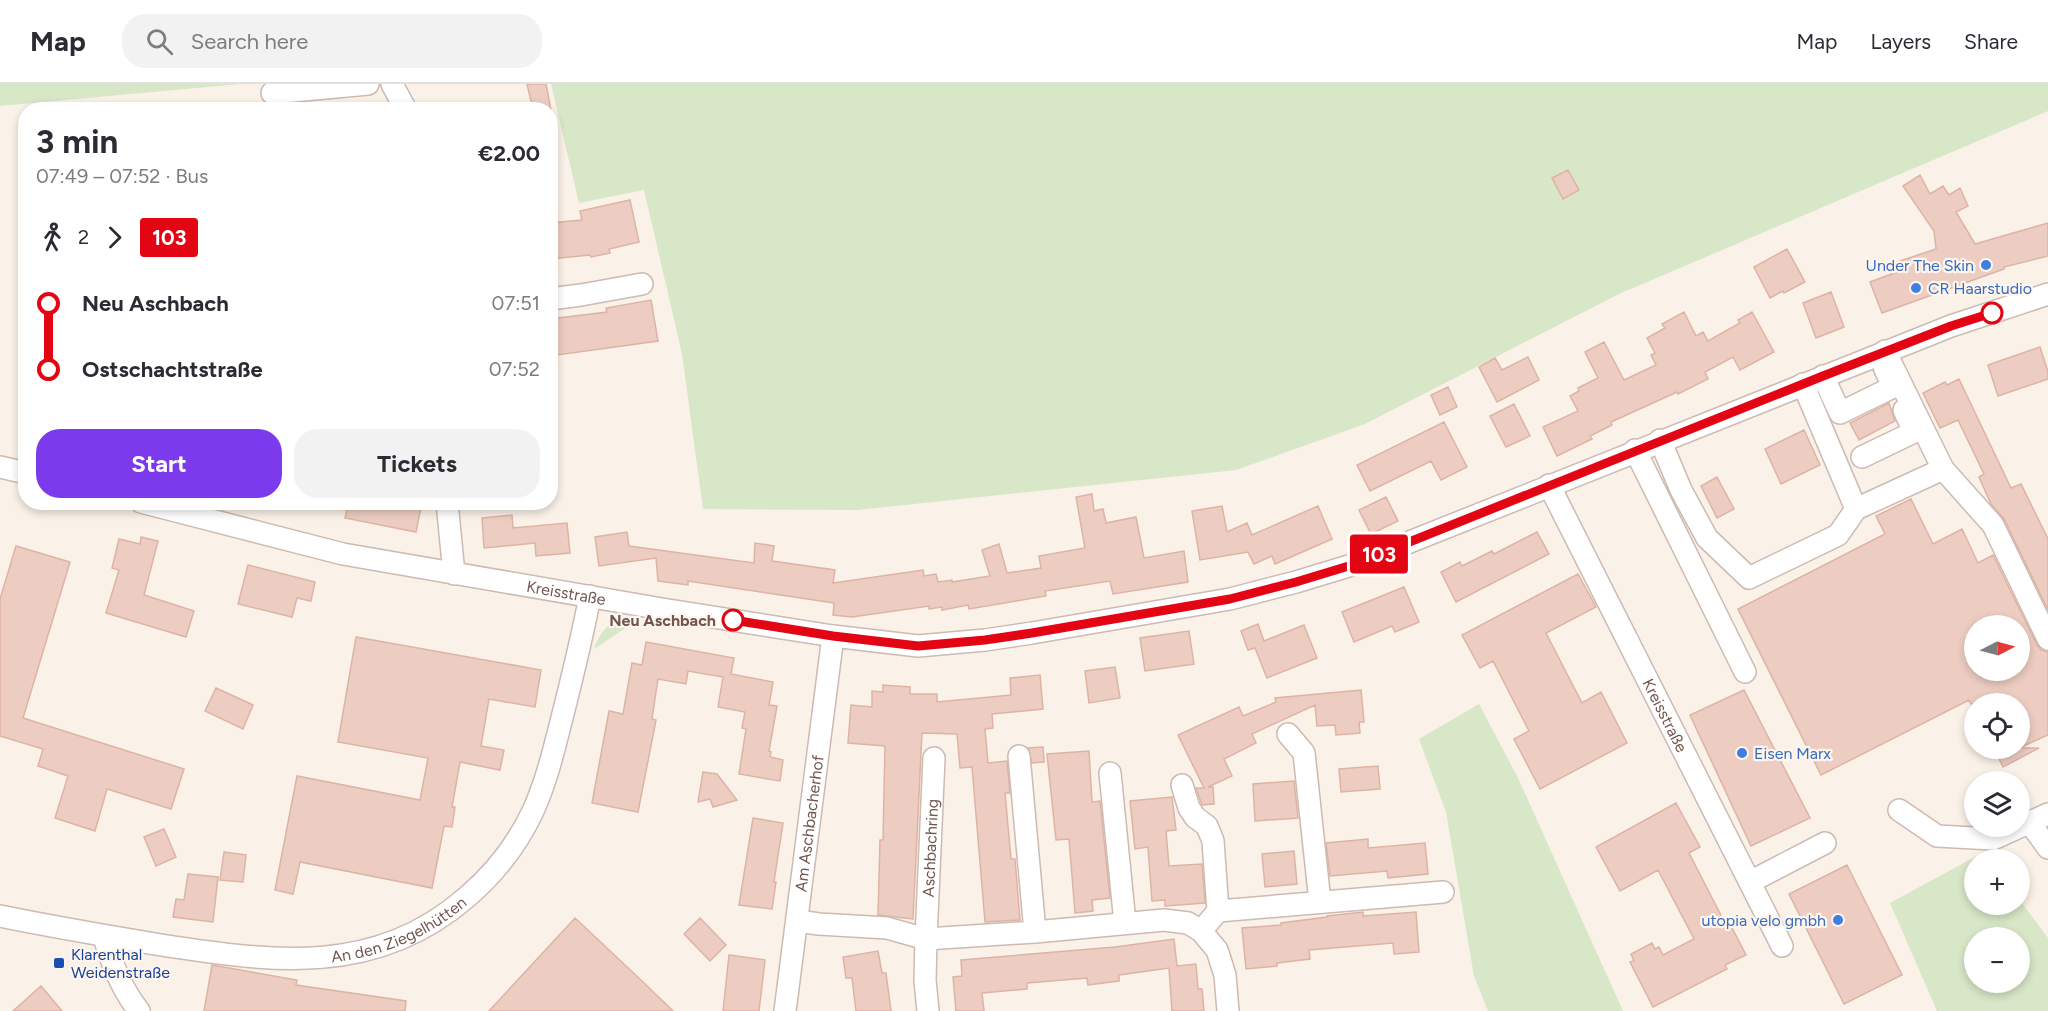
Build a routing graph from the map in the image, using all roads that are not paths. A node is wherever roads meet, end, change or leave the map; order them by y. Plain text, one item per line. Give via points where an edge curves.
1 (368, 84) edge
2 (392, 84) edge
3 (272, 93) dead end
4 (402, 102) edge
5 (642, 284) dead end
6 (2048, 294) edge
7 (558, 297) edge
8 (1882, 353) junction
9 (1823, 376) junction
10 (1803, 384) junction
11 (1893, 387) junction
12 (1660, 440) junction
13 (1635, 450) junction
14 (1862, 457) dead end
15 (0, 467) edge
16 (1943, 469) junction
17 (18, 471) edge
18 (1549, 485) junction
19 (1856, 509) junction
20 (172, 510) edge
21 (448, 510) edge
22 (454, 574) junction
23 (590, 596) junction
24 (833, 636) junction
25 (2048, 639) edge
26 (1745, 672) dead end
27 (1288, 734) dead end
28 (1019, 756) dead end
29 (934, 758) dead end
30 (1110, 773) dead end
31 (1182, 785) dead end
32 (1899, 810) dead end
33 (2039, 819) edge
34 (1825, 843) dead end
35 (2048, 848) edge
36 (1750, 882) junction
37 (1443, 892) dead end
38 (1320, 902) junction
39 (1218, 911) junction
40 (0, 916) edge
41 (796, 921) junction
42 (1125, 923) junction
43 (1201, 931) junction
44 (1035, 932) junction
45 (104, 936) junction
46 (926, 939) junction
47 (1782, 946) dead end
48 (139, 1011) edge
49 (785, 1011) edge
50 (928, 1011) edge
51 (1228, 1011) edge

1 - 3 street
2 - 4 street
5 - 7 street
6 - 8 street, Kreisstraße
8 - 9 street, Kreisstraße
8 - 11 street
8 - 16 street
9 - 10 street, Kreisstraße
9 - 11 street via 1840,413
10 - 12 street, Kreisstraße
10 - 19 street
11 - 14 street via 1914,432
12 - 13 street, Kreisstraße
12 - 19 street via 1707,538 1749,578 1838,536
13 - 18 street, Kreisstraße
13 - 26 street
15 - 17 street
16 - 19 street
16 - 25 street via 1993,525
18 - 24 street, Kreisstraße via 1352,565 1230,599 974,641 918,646
18 - 36 street, Kreisstraße
20 - 22 street, Kreisstraße via 343,554
21 - 22 street
22 - 23 street, Kreisstraße
23 - 24 street, Kreisstraße
23 - 45 street, An den Ziegelhütten via 547,775 533,810 492,873 442,918 405,939 365,951 314,959 254,958
24 - 41 street, Am Aschbacherhof
27 - 38 street via 1304,753
28 - 44 street
29 - 46 street, Aschbachring
30 - 42 street
31 - 39 street via 1189,808 1207,826 1213,841
32 - 33 street via 1937,836 1993,838
33 - 35 street
34 - 36 street
36 - 47 street, Kreisstraße
37 - 38 street
38 - 39 street
39 - 43 street
40 - 45 street, An den Ziegelhütten
41 - 46 street via 887,928
41 - 49 street, Am Aschbacherhof
42 - 43 street via 1164,920 1188,923
42 - 44 street
43 - 51 street via 1216,950 1225,975
44 - 46 street
45 - 48 street via 122,986
46 - 50 street, Aschbachring

